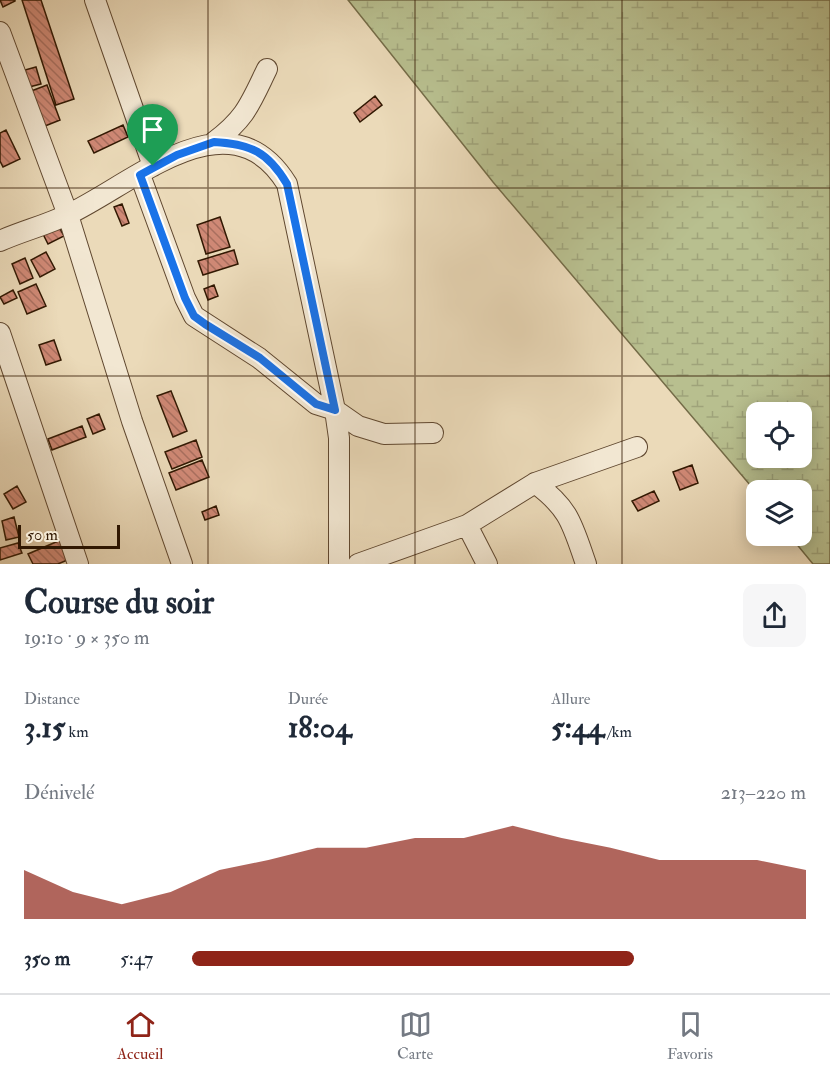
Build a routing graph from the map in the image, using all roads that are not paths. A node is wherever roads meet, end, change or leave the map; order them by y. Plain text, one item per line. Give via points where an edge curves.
1 (95, 0) edge
2 (0, 32) edge
3 (267, 69) dead end
4 (214, 142) junction
5 (147, 171) junction
6 (68, 215) junction
7 (0, 241) edge
8 (0, 333) edge
9 (335, 410) junction
10 (433, 433) dead end
11 (637, 447) dead end
12 (536, 483) junction
13 (467, 525) junction
14 (78, 564) edge
15 (182, 564) edge
16 (339, 564) edge
17 (358, 564) edge
18 (487, 564) edge
19 (586, 564) edge

1 - 5 street
2 - 6 street
3 - 4 street via 246,113
4 - 5 street
4 - 9 street via 235,143 260,151 276,165 287,184
5 - 6 street
5 - 9 street via 185,298 194,316 260,358 316,404
6 - 7 street
6 - 15 street via 132,422
8 - 14 street
9 - 10 street via 358,426 384,434
9 - 16 street via 339,438
11 - 12 street
12 - 13 street
12 - 19 street via 557,499 569,516
13 - 17 street
13 - 18 street

